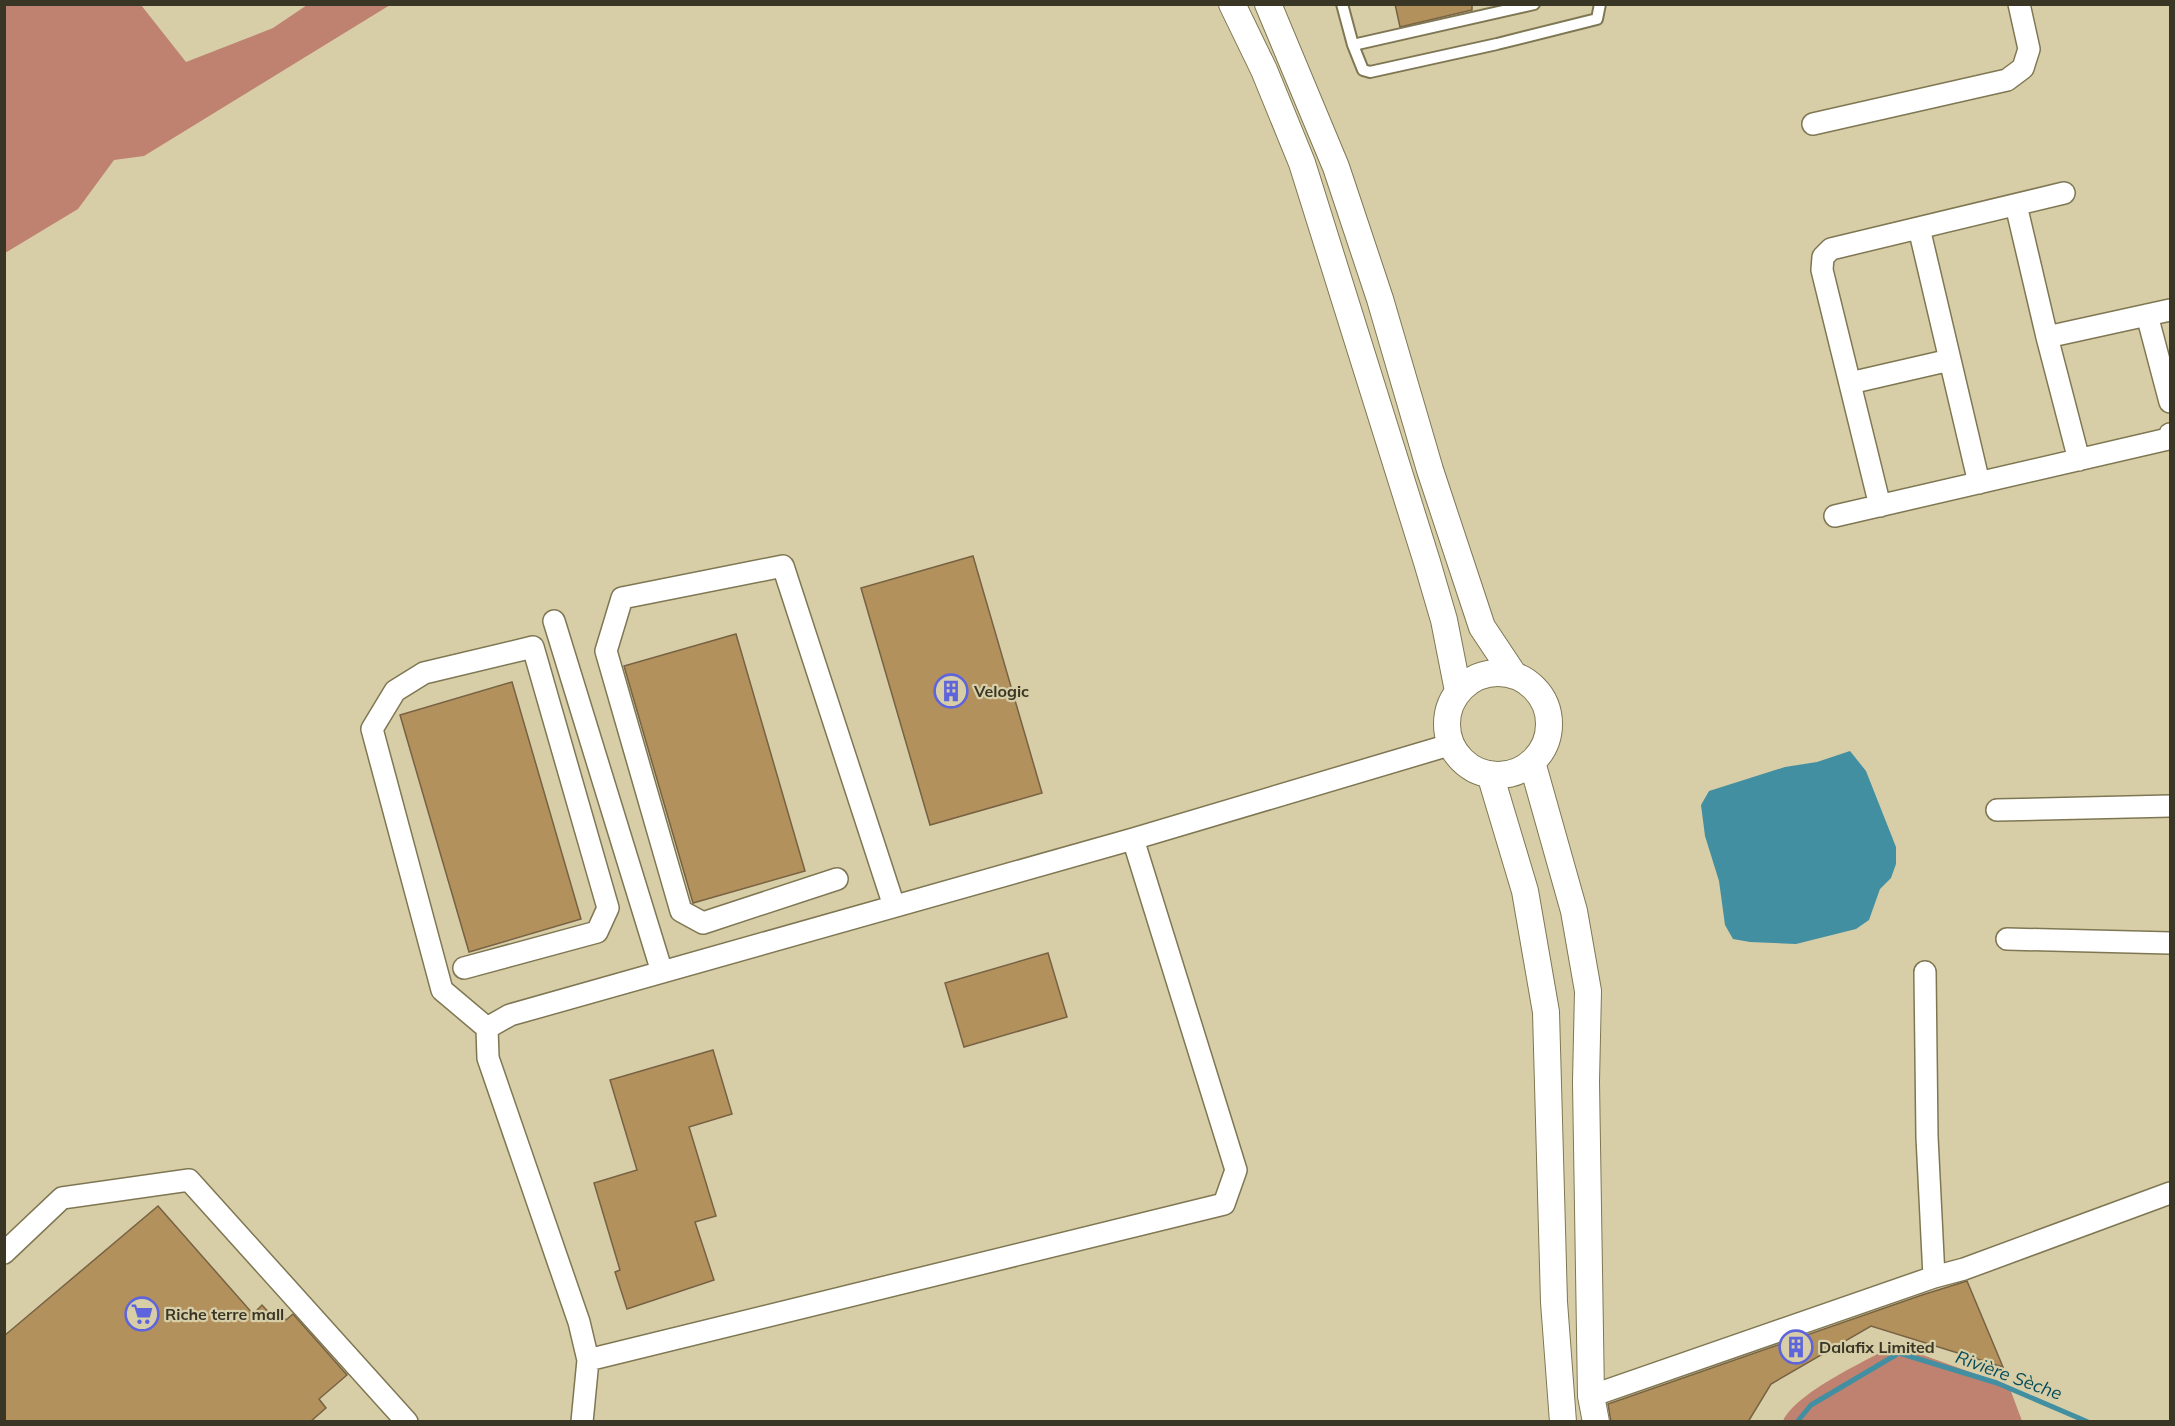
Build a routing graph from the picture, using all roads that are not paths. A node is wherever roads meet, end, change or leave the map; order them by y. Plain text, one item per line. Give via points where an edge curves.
1 (1232, 4) edge
2 (1268, 4) edge
3 (1342, 4) edge
4 (1534, 4) edge
5 (1600, 4) edge
6 (2019, 4) edge
7 (1353, 45) junction
8 (1813, 124) dead end
9 (2064, 193) dead end
10 (2016, 205) junction
11 (1919, 228) junction
12 (2170, 310) edge
13 (2148, 315) junction
14 (2047, 336) junction
15 (1950, 360) junction
16 (1850, 383) junction
17 (2170, 402) edge
18 (2170, 434) edge
19 (2079, 459) junction
20 (1979, 483) junction
21 (1880, 506) junction
22 (1835, 516) dead end
23 (554, 621) dead end
24 (1514, 675) junction
25 (1458, 691) junction
26 (1449, 745) junction
27 (1532, 762) junction
28 (1490, 774) junction
29 (2170, 806) edge
30 (1997, 810) dead end
31 (1133, 839) junction
32 (837, 879) dead end
33 (894, 906) junction
34 (2007, 939) dead end
35 (2170, 943) edge
36 (464, 968) dead end
37 (662, 972) junction
38 (1925, 972) dead end
39 (487, 1028) junction
40 (2170, 1193) edge
41 (4, 1253) edge
42 (1934, 1277) junction
43 (588, 1360) junction
44 (1591, 1396) junction
45 (407, 1422) edge
46 (582, 1422) edge
47 (1563, 1422) edge
48 (1596, 1422) edge

1 - 25 street via 1302,163 1427,562
2 - 24 street via 1336,167 1482,627
3 - 7 lane
4 - 7 lane
5 - 7 lane via 1597,18 1370,72 1363,70
6 - 8 street via 2029,49 2023,68 2007,80
9 - 10 street
10 - 11 street
10 - 14 street
11 - 15 street
11 - 16 street via 1831,249 1823,257 1822,270
12 - 13 street
13 - 14 street
13 - 17 street
14 - 19 street
15 - 16 street
15 - 20 street
16 - 21 street
18 - 19 street via 2168,439
19 - 20 street
20 - 21 street
21 - 22 street
23 - 37 street
24 - 25 street via 1484,675
24 - 27 street via 1539,693 1550,721 1542,751
25 - 26 street via 1446,722
26 - 28 street via 1465,763
26 - 31 street
27 - 28 street via 1505,775
27 - 44 street via 1574,910 1588,991
28 - 47 street via 1524,891 1546,1012 1554,1302
29 - 30 street
31 - 33 street
31 - 43 street via 1236,1170 1224,1204
32 - 33 street via 704,923 681,911 606,651 621,598 783,566
33 - 37 street
34 - 35 street
36 - 39 street via 597,932 608,909 533,647 424,673 395,691 372,729 442,990
37 - 39 street via 510,1015
38 - 42 street
39 - 43 street via 488,1058 579,1322
40 - 42 street
41 - 45 street via 62,1198 189,1180
42 - 44 street
43 - 46 street
44 - 48 street

